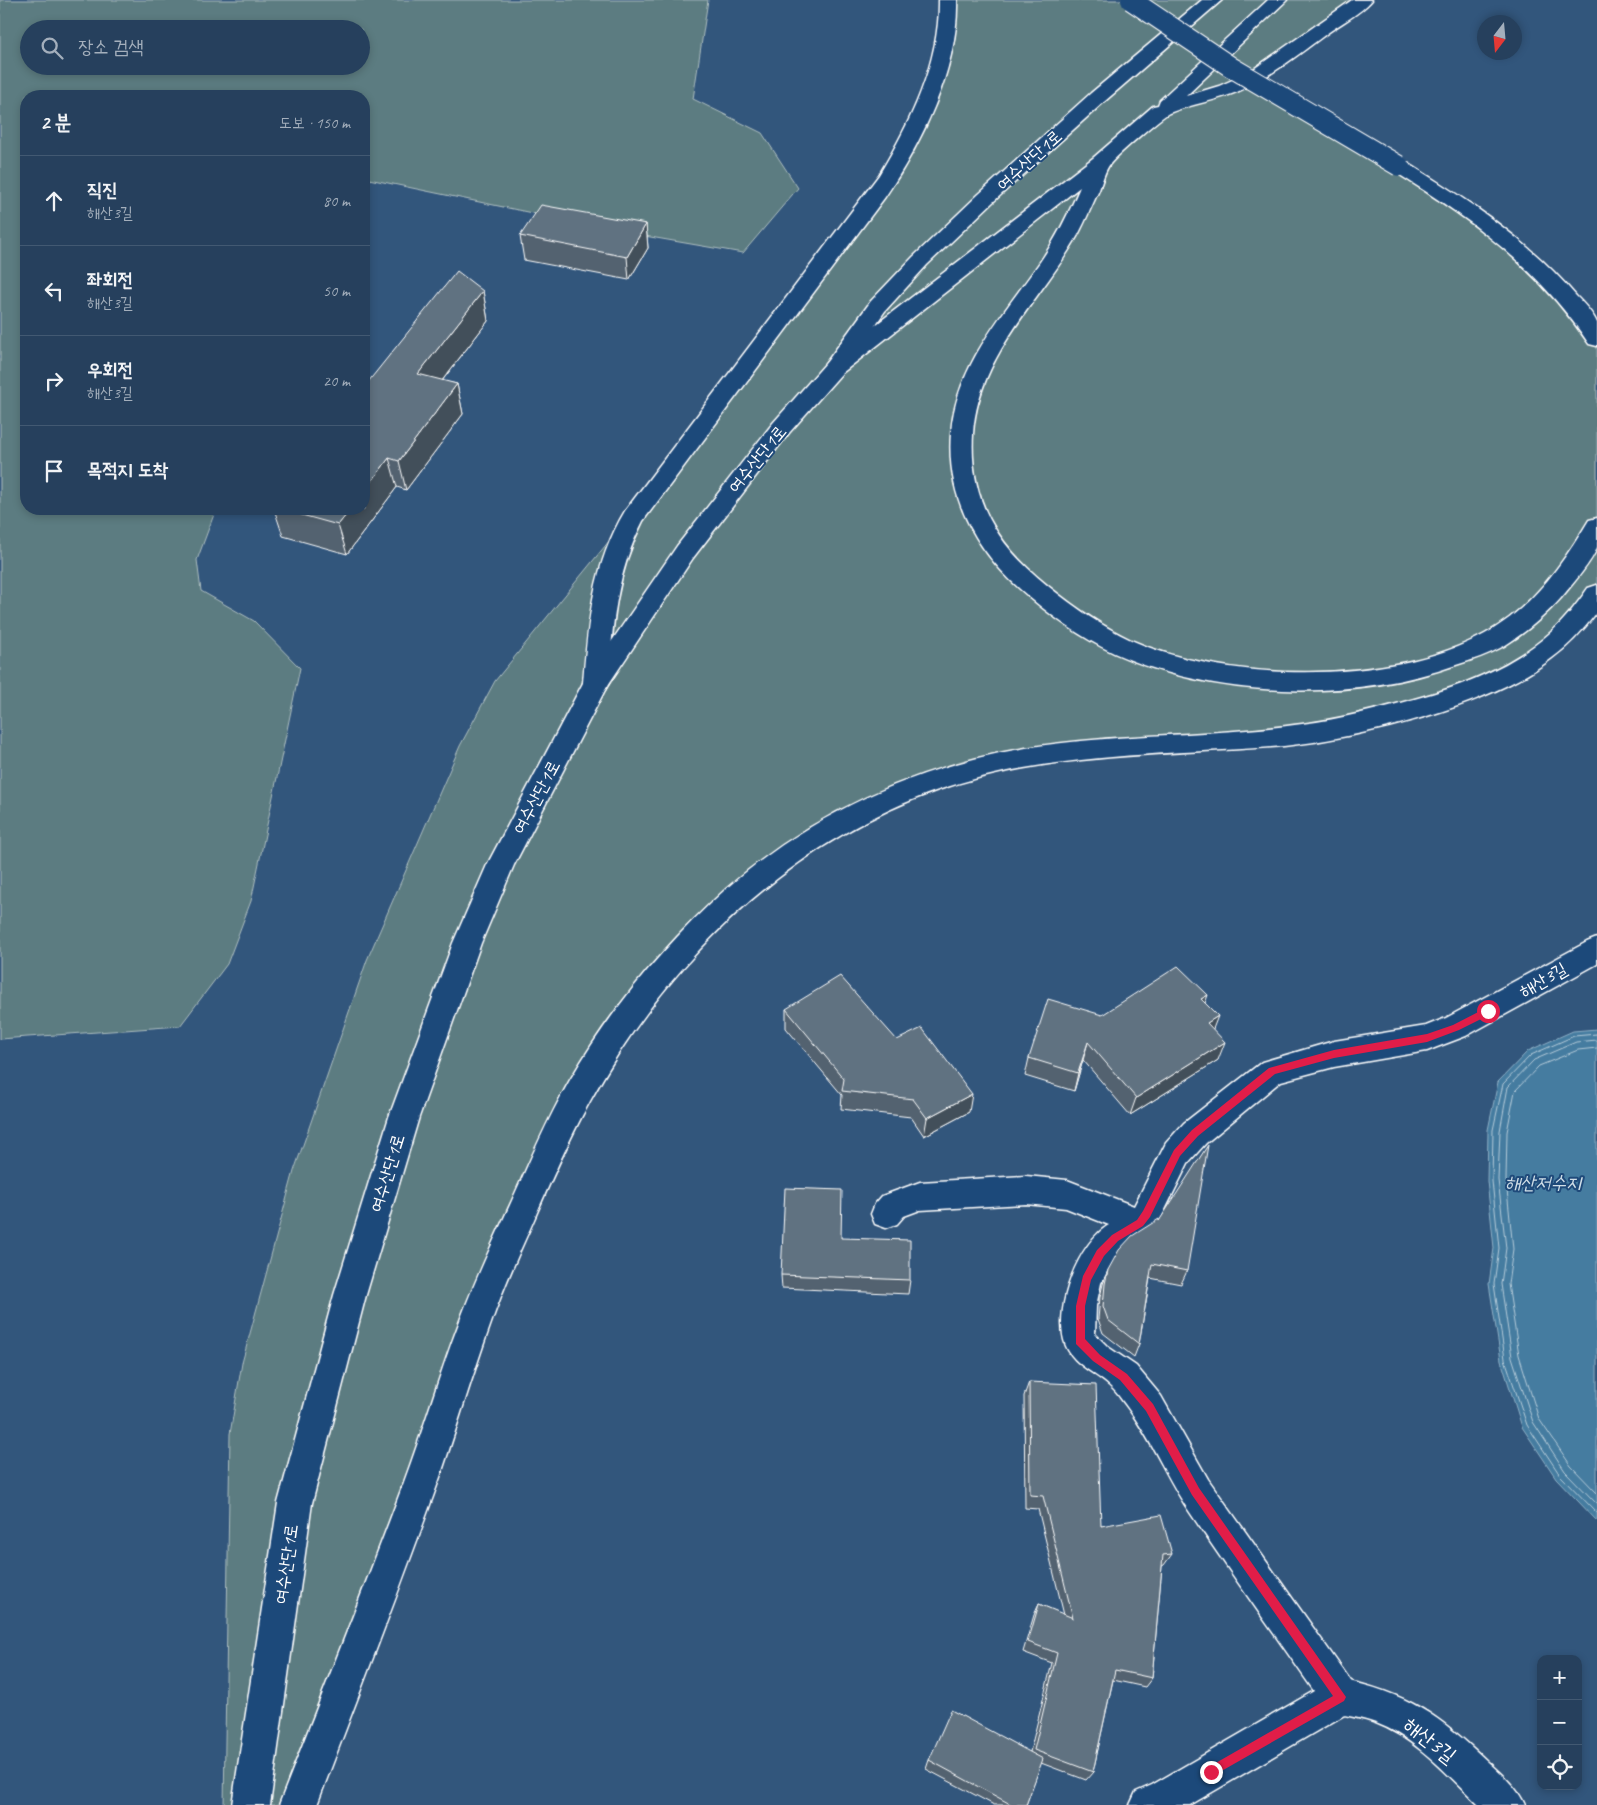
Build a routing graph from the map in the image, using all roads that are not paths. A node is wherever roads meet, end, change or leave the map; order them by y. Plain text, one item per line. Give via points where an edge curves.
1 (948, 0) edge
2 (1131, 0) edge
3 (1213, 0) edge
4 (1278, 0) edge
5 (1363, 0) edge
6 (1160, 110) junction
7 (1100, 162) junction
8 (1597, 339) edge
9 (834, 368) junction
10 (1597, 526) edge
11 (1597, 594) edge
12 (596, 683) junction
13 (1597, 950) edge
14 (886, 1214) dead end
15 (1140, 1223) junction
16 (1340, 1697) junction
17 (250, 1805) edge
18 (298, 1805) edge
19 (1149, 1805) edge
20 (1506, 1805) edge

1 - 12 main road via 946,32 937,72 924,112 904,152 878,193 676,458 621,540 608,578
2 - 8 main road, bridge via 1231,67 1460,205 1517,249 1574,307
3 - 9 main road, 여수산단1로 via 1098,97 920,261 878,306
4 - 6 main road
5 - 6 main road via 1254,77 1226,90
6 - 7 main road
7 - 9 main road
7 - 10 main road via 1065,240 998,334 972,386 962,432 964,485 984,532 1012,566 1065,613 1126,648 1193,669 1280,680 1326,681 1371,676 1444,660 1477,649 1499,637 1539,606 1560,583
9 - 12 main road, 여수산단1로 via 733,488
11 - 18 main road via 1558,640 1535,657 1510,672 1444,701 1289,736 1060,754 991,765 903,792 828,829 764,873 734,899 655,982 587,1078 558,1134 474,1325 422,1482
12 - 17 main road, 여수산단1로 via 500,865 404,1117 350,1295 295,1502
13 - 15 main road, 해산3길 via 1456,1027 1427,1038 1334,1054 1272,1071 1195,1133 1177,1153
14 - 15 main road via 893,1206 920,1196 1026,1190 1067,1194
15 - 16 main road, 해산3길 via 1115,1238 1100,1253 1086,1279 1080,1306 1080,1341 1096,1358 1124,1377 1149,1408 1196,1491
16 - 19 main road
16 - 20 main road, 해산3길 via 1381,1706 1411,1721

